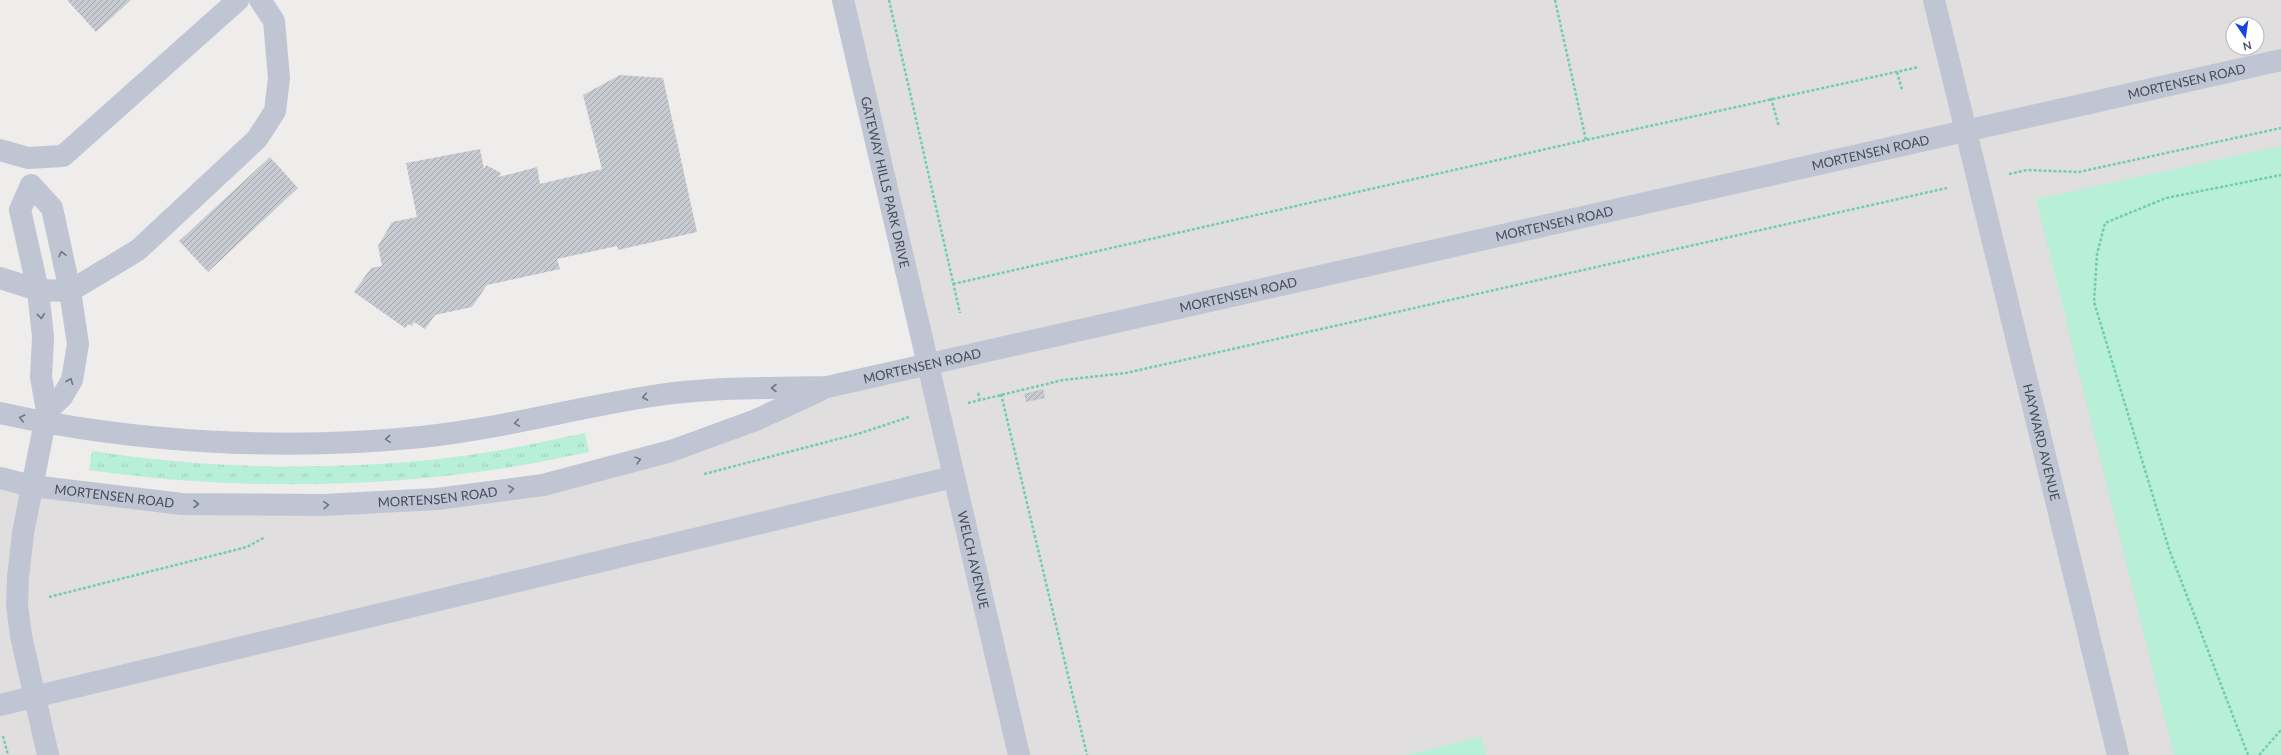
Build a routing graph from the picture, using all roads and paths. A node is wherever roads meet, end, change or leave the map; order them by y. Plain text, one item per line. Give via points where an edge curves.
1 (238, 0) edge
2 (260, 0) edge
3 (843, 0) edge
4 (889, 0) edge
5 (1555, 0) edge
6 (1934, 0) edge
7 (2281, 60) edge
8 (1920, 67) dead end
9 (1897, 72) junction
10 (1902, 90) dead end
11 (1771, 98) junction
12 (1779, 127) dead end
13 (2281, 128) edge
14 (1967, 130) junction
15 (1586, 140) junction
16 (0, 150) edge
17 (28, 158) junction
18 (2014, 172) dead end
19 (2281, 175) edge
20 (31, 185) junction
21 (1951, 188) dead end
22 (0, 278) edge
23 (953, 284) junction
24 (38, 290) junction
25 (70, 290) junction
26 (960, 313) dead end
27 (927, 365) junction
28 (827, 387) junction
29 (978, 393) dead end
30 (1001, 394) junction
31 (980, 399) junction
32 (966, 404) dead end
33 (0, 413) edge
34 (46, 417) junction
35 (953, 477) junction
36 (0, 478) edge
37 (32, 486) junction
38 (270, 533) dead end
39 (17, 605) junction
40 (35, 697) junction
41 (0, 705) edge
42 (2281, 730) edge
43 (3, 735) dead end
44 (8, 755) edge
45 (48, 755) edge
46 (1019, 755) edge
47 (1087, 755) edge
48 (2118, 755) edge
49 (2248, 755) edge
50 (2259, 755) edge

1 - 17 street via 63,156
2 - 25 street via 274,21 279,78 275,111 257,139 138,250
3 - 27 street, GATEWAY HILLS PARK DRIVE
4 - 23 path
5 - 15 path
6 - 14 street, HAYWARD AVENUE
7 - 14 street, MORTENSEN ROAD
8 - 9 path
9 - 10 path
9 - 11 path
11 - 12 path
11 - 15 path
13 - 18 path via 2079,172
14 - 27 street, MORTENSEN ROAD
14 - 48 street, HAYWARD AVENUE
15 - 23 path
16 - 17 street
17 - 20 street
19 - 49 path via 2166,198 2104,223 2097,254 2094,302 2169,549
20 - 24 street via 20,210
25 -> 20 street via 52,208
21 - 30 path via 1126,373 1062,380
22 - 24 street
23 - 26 path
24 - 25 street
24 -> 34 street via 43,338 40,378
34 -> 25 street via 72,380 78,344
27 - 28 street, MORTENSEN ROAD
27 - 35 street, WELCH AVENUE
28 -> 34 street, MORTENSEN ROAD via 744,388 652,396 522,422 422,437 316,444 184,440
37 -> 28 street, MORTENSEN ROAD via 182,504 323,505 437,499 543,485 671,451 756,420
29 - 31 path
30 - 31 path
30 - 47 path
31 - 32 path
34 -> 33 street, MORTENSEN ROAD
34 - 37 street
35 - 40 street
35 - 46 street, WELCH AVENUE
36 - 37 street, MORTENSEN ROAD
37 - 39 street via 19,569
38 - 39 path via 247,547
39 - 40 street via 21,636
40 - 41 street
40 - 45 street
42 - 50 path
43 - 44 path

